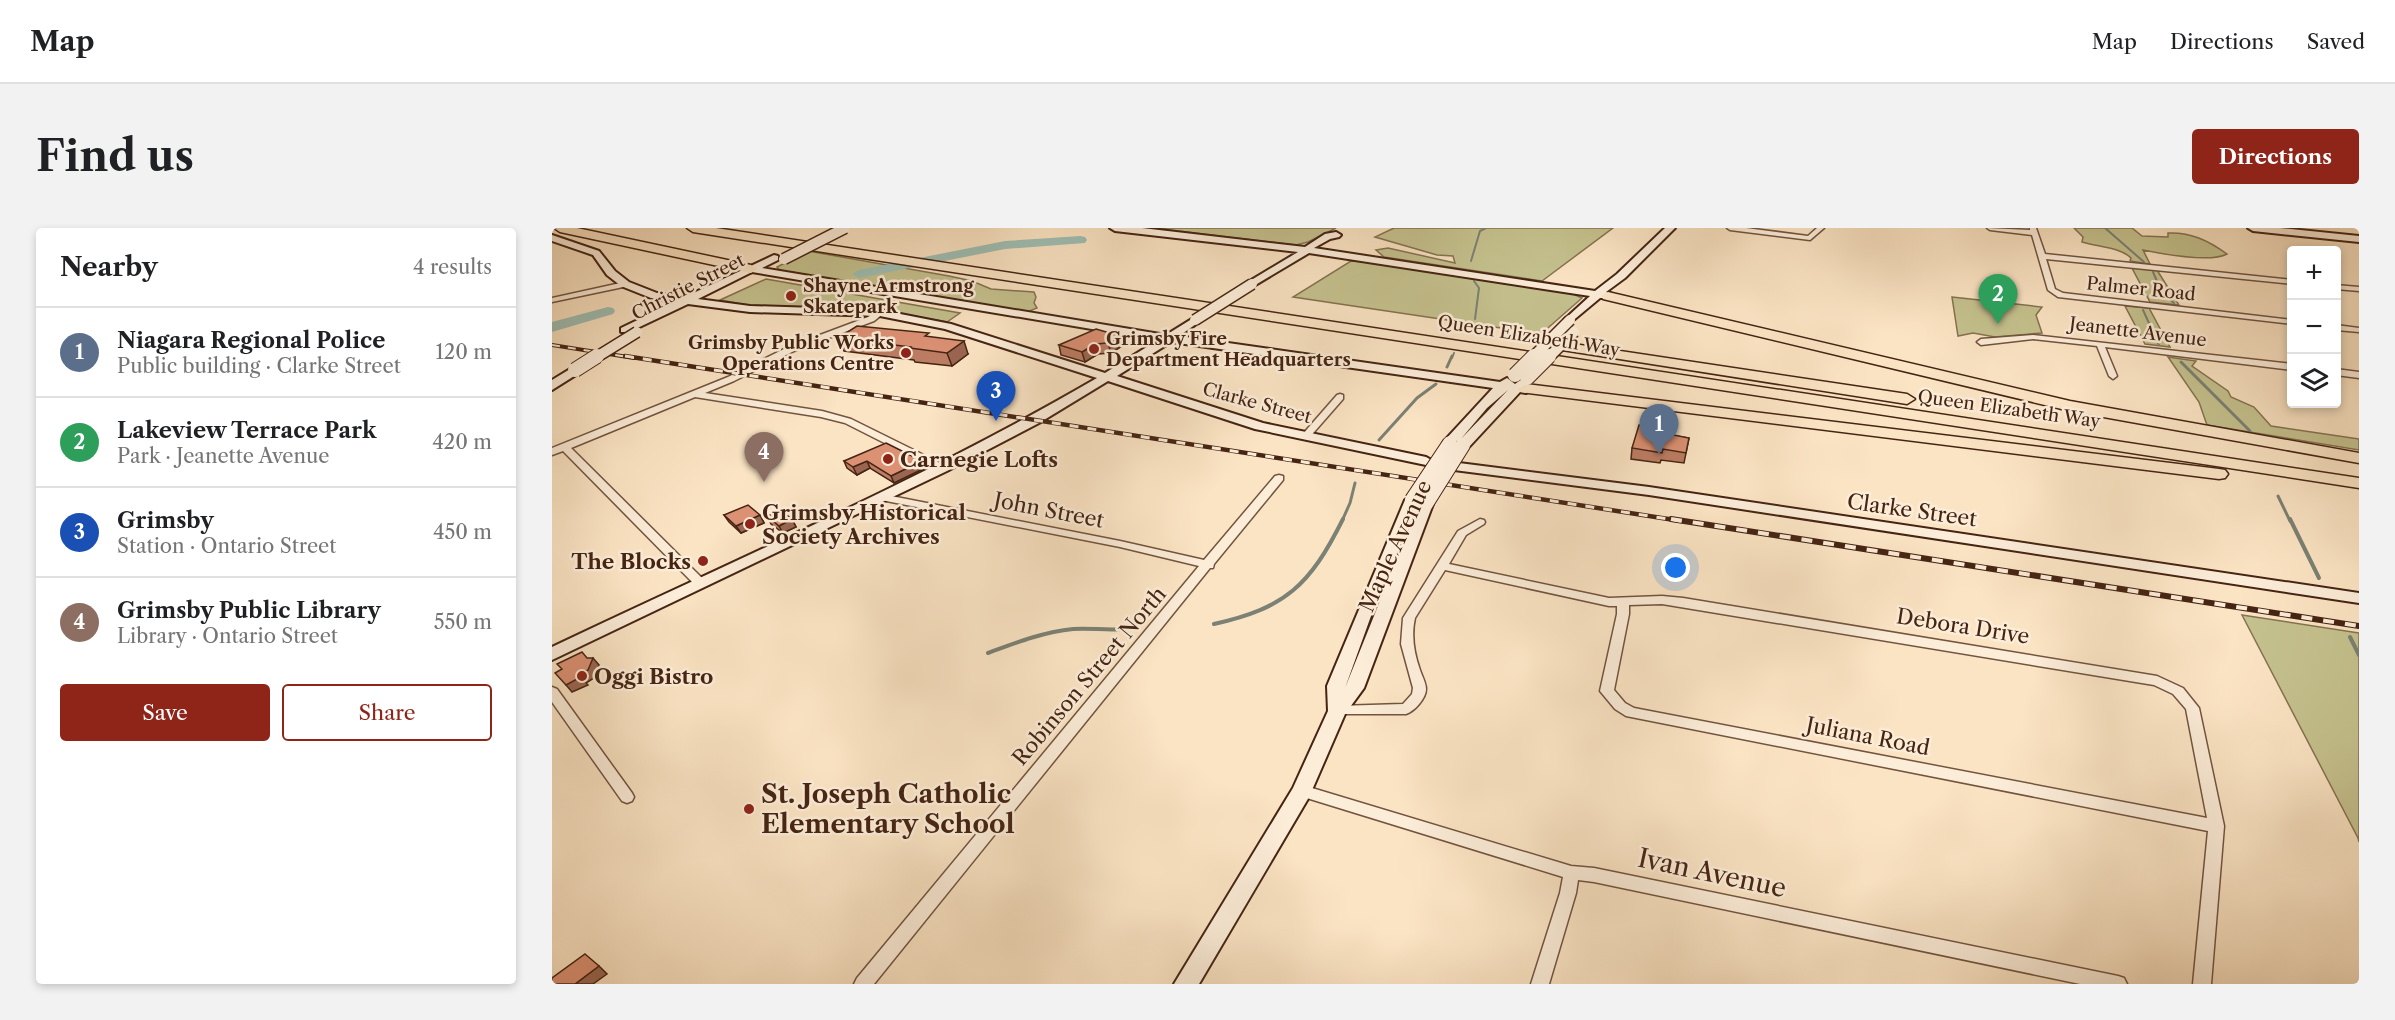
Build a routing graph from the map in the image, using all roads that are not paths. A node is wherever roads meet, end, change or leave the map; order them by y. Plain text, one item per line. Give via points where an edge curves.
1 (560, 228) edge
2 (693, 228) edge
3 (768, 228) edge
4 (833, 228) edge
5 (845, 228) edge
6 (1114, 228) edge
7 (1670, 228) edge
8 (1730, 228) edge
9 (1821, 228) edge
10 (1990, 228) edge
11 (2253, 228) edge
12 (2034, 230) edge
13 (1339, 234) dead end
14 (552, 238) edge
15 (2359, 239) edge
16 (1309, 249) junction
17 (2042, 256) junction
18 (779, 258) junction
19 (933, 259) junction
20 (755, 270) junction
21 (2287, 281) edge
22 (625, 284) junction
23 (2341, 287) edge
24 (2359, 289) edge
25 (1602, 295) junction
26 (552, 300) edge
27 (689, 302) junction
28 (880, 313) junction
29 (2287, 321) edge
30 (2341, 328) edge
31 (2359, 330) edge
32 (1167, 338) junction
33 (1981, 342) dead end
34 (2100, 344) junction
35 (2287, 368) edge
36 (569, 369) junction
37 (2341, 373) edge
38 (2359, 375) edge
39 (552, 376) edge
40 (2113, 376) dead end
41 (1104, 377) junction
42 (1521, 382) junction
43 (552, 386) edge
44 (1503, 386) junction
45 (695, 394) junction
46 (1340, 397) dead end
47 (1305, 437) junction
48 (1457, 444) junction
49 (565, 447) junction
50 (552, 452) edge
51 (2359, 458) edge
52 (1426, 461) dead end
53 (1459, 467) dead end
54 (942, 468) junction
55 (2359, 468) edge
56 (1280, 478) dead end
57 (2359, 483) edge
58 (2359, 492) edge
59 (881, 497) junction
60 (1480, 522) dead end
61 (1209, 565) junction
62 (1442, 566) junction
63 (700, 583) junction
64 (2359, 598) edge
65 (1623, 603) junction
66 (552, 654) edge
67 (552, 692) edge
68 (1337, 711) junction
69 (1302, 791) junction
70 (627, 797) dead end
71 (2216, 826) junction
72 (1571, 873) junction
73 (863, 984) edge
74 (1186, 984) edge
75 (1540, 984) edge
76 (2118, 984) edge
77 (2202, 984) edge

1 - 20 highway
2 - 19 highway, Queen Elizabeth Way via 900,260
3 - 19 highway, Queen Elizabeth Way
4 - 18 street, Christie Street
5 - 18 street, Christie Street, bridge
6 - 16 street
7 - 25 street, Maple Avenue via 1621,276 1612,280
8 - 9 street via 1810,238
10 - 12 street
11 - 15 street
12 - 17 street, Palmer Road
13 - 16 street
14 - 22 street via 596,253
16 - 25 street
16 - 32 street, bridge
17 - 21 street
17 - 29 street, Palmer Road via 2052,290 2061,295
18 - 20 street, Christie Street
19 - 55 highway, Queen Elizabeth Way via 962,258
19 - 57 highway, Queen Elizabeth Way
20 - 27 street, Christie Street
20 - 32 street
22 - 26 street
22 - 27 street, Clarke Street via 655,296
23 - 24 street
25 - 42 street, Maple Avenue, bridge via 1551,357
25 - 51 highway via 2070,406
27 - 28 street, Clarke Street via 764,310
27 - 36 street, Christie Street, bridge
28 - 41 street, Clarke Street via 947,326
28 - 45 street
30 - 31 street
32 - 41 street
32 - 44 street
33 - 34 street, Jeanette Avenue via 2033,337
34 - 35 street, Jeanette Avenue
34 - 40 street
36 - 39 street, Christie Street
36 - 43 street, Christie Street
37 - 38 street
41 - 47 street, Clarke Street
41 - 54 street via 1034,420
42 - 44 street, Maple Avenue
42 - 48 street, Maple Avenue
42 - 58 highway
44 - 48 street, Maple Avenue via 1482,405
45 - 49 street
45 - 54 street via 848,421
46 - 47 street
47 - 52 street, Clarke Street
48 - 68 street, Maple Avenue, bridge via 1419,502 1355,688
49 - 50 street
49 - 63 street
53 - 64 street, Clarke Street via 1649,491
54 - 59 street
56 - 61 street, Robinson Street North
59 - 61 street, John Street
59 - 63 street
60 - 62 street, Maple Avenue via 1462,533
61 - 73 street, Robinson Street North
62 - 65 street, Debora Drive
62 - 68 street, Maple Avenue via 1405,629 1420,688 1414,702 1406,709
63 - 66 street
65 - 71 street, Debora Drive via 1683,602 2157,681 2178,691 2192,708
65 - 71 street, Juliana Road via 1607,691 1620,706 1632,712
67 - 70 street
68 - 69 street, Maple Avenue
69 - 72 street, Ivan Avenue
69 - 74 street, Maple Avenue
71 - 77 street, Debora Drive
72 - 75 street
72 - 76 street, Ivan Avenue

